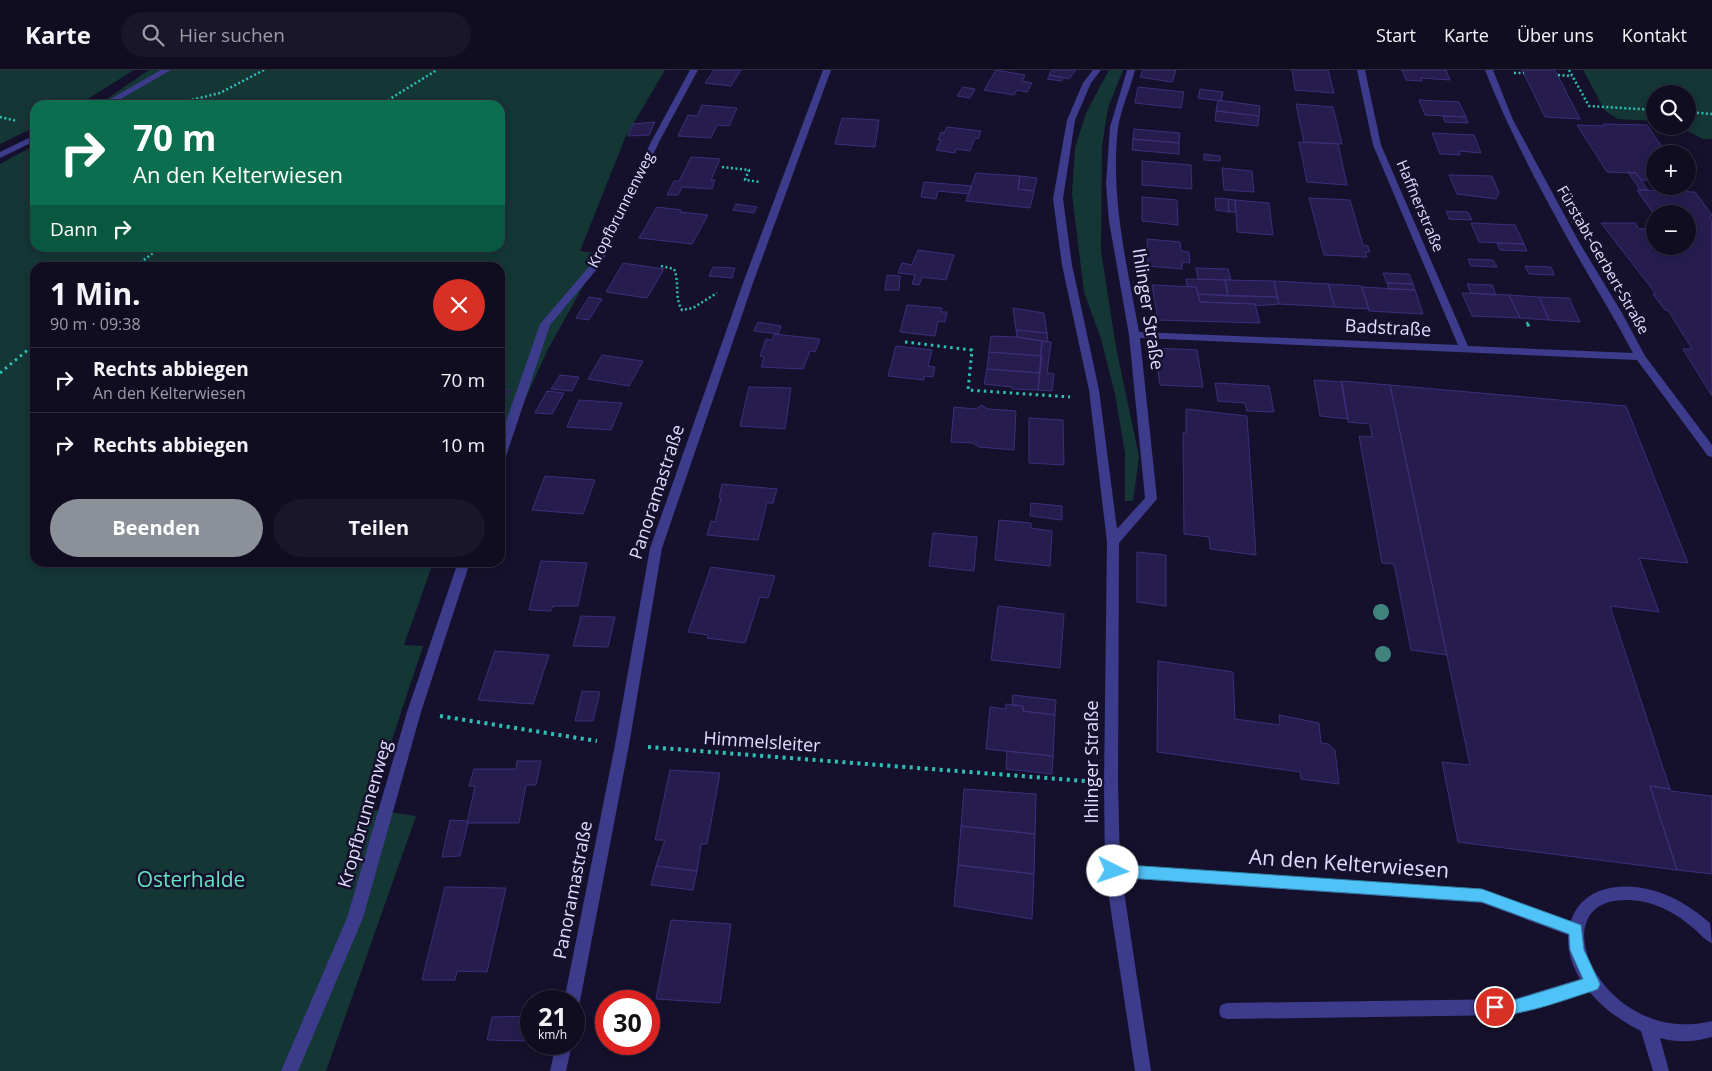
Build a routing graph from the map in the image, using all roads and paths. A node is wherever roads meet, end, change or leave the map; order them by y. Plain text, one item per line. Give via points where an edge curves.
1 (167, 70) edge
2 (264, 70) edge
3 (436, 70) edge
4 (694, 70) edge
5 (828, 70) edge
6 (1097, 70) edge
7 (1131, 70) edge
8 (1361, 70) edge
9 (1489, 70) edge
10 (1569, 70) edge
11 (1558, 75) dead end
12 (1572, 76) junction
13 (113, 100) edge
14 (191, 100) edge
15 (388, 100) edge
16 (1646, 109) edge
17 (1696, 113) edge
18 (1712, 114) edge
19 (30, 140) edge
20 (0, 155) edge
21 (722, 167) dead end
22 (782, 192) junction
23 (155, 252) edge
24 (142, 262) edge
25 (661, 266) dead end
26 (748, 284) junction
27 (1134, 335) junction
28 (905, 342) dead end
29 (30, 348) edge
30 (1465, 350) junction
31 (1640, 357) junction
32 (0, 373) edge
33 (1095, 399) junction
34 (505, 441) edge
35 (1712, 453) edge
36 (1113, 542) junction
37 (462, 567) edge
38 (414, 712) junction
39 (622, 745) junction
40 (1111, 783) junction
41 (1113, 871) junction
42 (1576, 930) junction
43 (1712, 936) edge
44 (1593, 984) junction
45 (574, 990) edge
46 (1227, 1011) dead end
47 (1648, 1026) junction
48 (1712, 1029) edge
49 (562, 1055) edge
50 (290, 1071) edge
51 (558, 1071) edge
52 (1143, 1071) edge
53 (1661, 1071) edge

1 - 13 street
2 - 14 path via 220,93
3 - 15 path
4 - 34 street, Kropfbrunnenweg via 597,263 545,324
5 - 22 street, Panoramastraße
6 - 33 street, Ihlinger Straße via 1086,83 1071,120 1058,199 1066,265
7 - 27 street, Ihlinger Straße via 1114,127 1111,184 1114,221
8 - 30 street, Haffnerstraße via 1377,144
9 - 31 street, Fürstabt-Gerbert-Straße via 1539,179
10 - 12 path
11 - 12 path
12 - 16 path via 1589,106
17 - 18 path
19 - 20 street
21 - 22 path via 749,170 745,180 762,182 762,191
22 - 26 street, Panoramastraße
23 - 24 path
25 - 26 path via 674,270 678,277 676,299 682,310 694,308 730,286
26 - 39 street, Panoramastraße via 656,548
27 - 30 street, Badstraße via 1286,339
27 - 36 street, Ihlinger Straße via 1151,498
28 - 33 path via 972,350 968,390
29 - 32 path
30 - 31 street, Badstraße
31 - 35 street, Fürstabt-Gerbert-Straße
33 - 36 street, Ihlinger Straße
36 - 40 street, Ihlinger Straße
37 - 38 street, Kropfbrunnenweg
38 - 39 path, Himmelsleiter
38 - 50 street, Kropfbrunnenweg via 355,918
39 - 40 path, Himmelsleiter
39 - 45 street, Panoramastraße
40 - 41 street, Ihlinger Straße
41 - 42 street, An den Kelterwiesen via 1482,896
41 - 52 street, Ihlinger Straße
42 - 43 street via 1582,912 1596,900 1616,894 1640,895 1665,902 1690,916
42 - 44 street via 1577,950
44 - 46 street via 1514,1007
44 - 47 street via 1623,1012
47 - 48 street via 1674,1034 1699,1034
47 - 53 street
49 - 51 street

